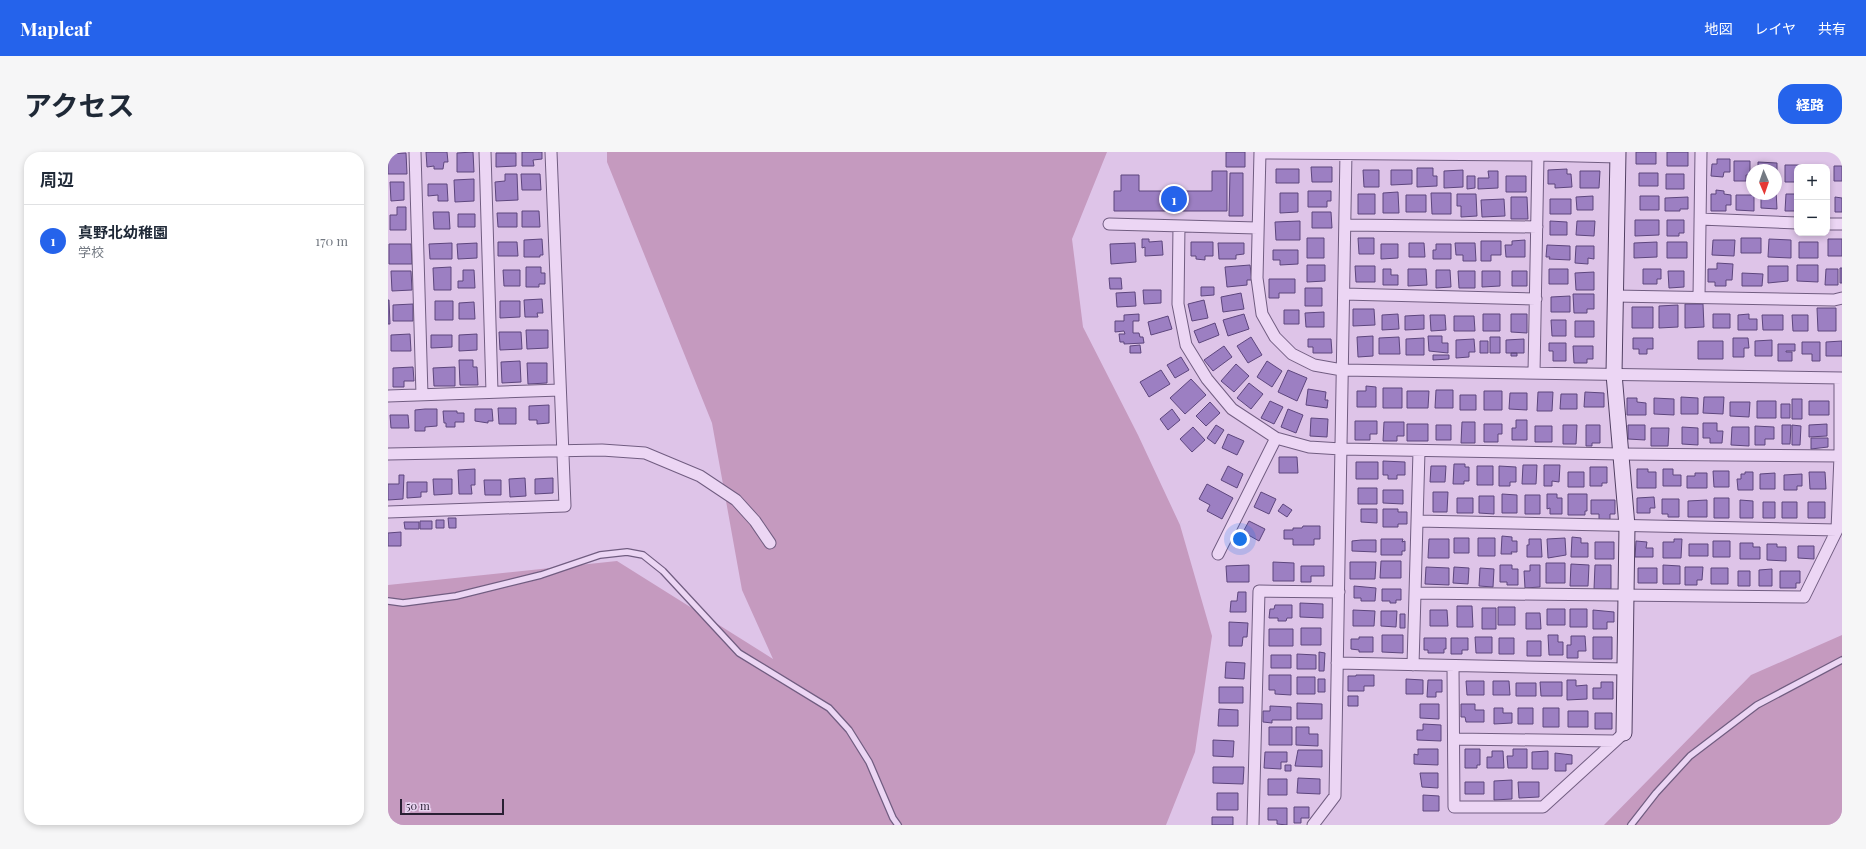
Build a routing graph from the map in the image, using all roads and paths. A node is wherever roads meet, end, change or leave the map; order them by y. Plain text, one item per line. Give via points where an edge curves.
1 (415, 152) edge
2 (485, 152) edge
3 (552, 152) edge
4 (1701, 152) edge
5 (1260, 153) edge
6 (1346, 153) edge
7 (1538, 155) junction
8 (1618, 155) edge
9 (1700, 219) junction
10 (1794, 222) edge
11 (1109, 224) dead end
12 (1830, 224) edge
13 (1842, 224) edge
14 (1345, 225) junction
15 (1179, 226) junction
16 (1257, 228) junction
17 (1537, 228) junction
18 (1344, 294) junction
19 (1615, 296) junction
20 (1699, 297) junction
21 (1842, 298) edge
22 (1536, 299) junction
23 (1342, 370) junction
24 (1534, 373) junction
25 (1614, 374) junction
26 (1841, 378) edge
27 (560, 390) junction
28 (492, 392) junction
29 (422, 395) junction
30 (388, 396) edge
31 (1276, 438) junction
32 (1341, 449) junction
33 (563, 451) junction
34 (1419, 451) junction
35 (388, 454) edge
36 (1622, 454) junction
37 (1841, 456) edge
38 (388, 512) edge
39 (1417, 521) junction
40 (1627, 526) junction
41 (1837, 530) junction
42 (770, 543) dead end
43 (1218, 554) dead end
44 (1339, 592) junction
45 (1415, 593) junction
46 (1626, 595) junction
47 (388, 601) edge
48 (1842, 660) edge
49 (1337, 663) junction
50 (1413, 665) junction
51 (1453, 666) junction
52 (1625, 669) junction
53 (1619, 737) junction
54 (1454, 739) junction
55 (898, 825) edge
56 (1253, 825) edge
57 (1313, 825) edge
58 (1632, 825) edge

1 - 29 street
2 - 28 street
3 - 27 street
4 - 9 street
5 - 6 street
5 - 16 street
6 - 7 street
6 - 14 street
7 - 8 street
7 - 17 street
8 - 19 street
9 - 10 street
9 - 20 street
11 - 15 street
12 - 13 street
14 - 17 street
14 - 18 street
15 - 16 street
15 - 31 street via 1178,304 1186,344 1207,379 1232,409
16 - 23 street via 1257,278 1262,314 1275,337 1292,354 1314,364
17 - 22 street
18 - 22 street
18 - 23 street
19 - 20 street
19 - 25 street
20 - 21 street via 1834,300
22 - 24 street
23 - 24 street
23 - 32 street
24 - 25 street
25 - 26 street
25 - 36 street
26 - 37 street
27 - 28 street
27 - 33 street
28 - 29 street
29 - 30 street
31 - 32 street via 1309,447
31 - 43 street
32 - 34 street
32 - 44 street
33 - 35 street
33 - 38 street via 565,506
33 - 42 street via 644,453 693,473 736,500
34 - 36 street
34 - 39 street
36 - 37 street
36 - 40 street
37 - 41 street
39 - 40 street
39 - 45 street
40 - 41 street
40 - 46 street
41 - 46 street via 1804,597
44 - 49 street
44 - 56 street via 1259,591
45 - 46 street
45 - 50 street
46 - 52 street
47 - 55 lane via 403,603 456,596 541,575 600,555 627,552 643,555 663,571 739,653 829,708 849,730 869,762
48 - 58 lane via 1758,705 1690,756 1656,793
49 - 50 street
49 - 57 street via 1335,796
50 - 51 street
51 - 52 street
51 - 54 street
52 - 53 street
53 - 54 street
53 - 54 street via 1542,807 1454,807

